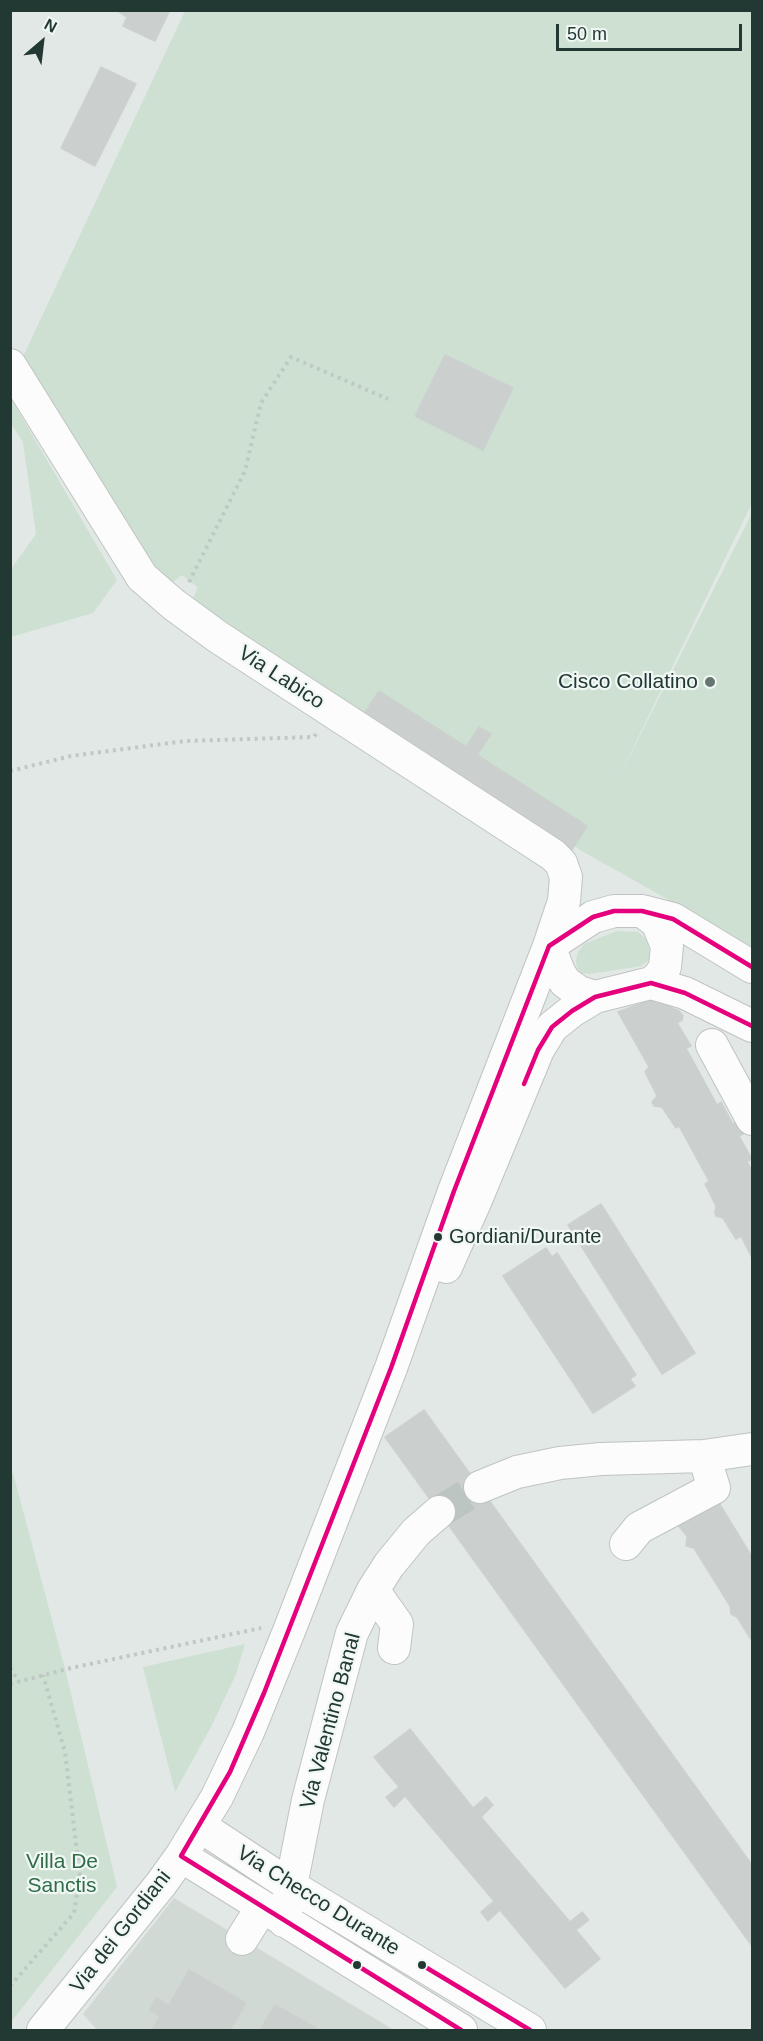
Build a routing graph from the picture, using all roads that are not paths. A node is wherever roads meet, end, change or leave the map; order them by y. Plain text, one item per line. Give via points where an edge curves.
1 (10, 365) edge
2 (642, 911) junction
3 (549, 946) junction
4 (753, 967) edge
5 (651, 983) junction
6 (595, 997) junction
7 (753, 1026) edge
8 (712, 1046) dead end
9 (753, 1119) edge
10 (391, 1368) junction
11 (753, 1449) edge
12 (704, 1456) junction
13 (497, 1484) tunnel mouth
14 (439, 1512) tunnel mouth
15 (626, 1544) dead end
16 (373, 1590) junction
17 (394, 1648) dead end
18 (200, 1826) junction
19 (181, 1856) junction
20 (291, 1886) junction
21 (273, 1914) junction
22 (242, 1939) dead end
23 (43, 2031) edge
24 (461, 2031) edge
25 (530, 2031) edge

1 - 3 street, Via Labico via 142,577 218,637 558,860 565,873 566,893
2 - 3 street via 614,911 593,917
2 - 4 street via 673,919
2 - 5 street via 657,922 667,946 665,968
3 - 6 street via 565,982
3 - 10 street, Via dei Gordiani via 454,1191
5 - 6 street
5 - 7 street via 685,993
6 - 10 street, Via dei Gordiani via 552,1027 538,1050 459,1240
8 - 9 street
10 - 18 street, Via dei Gordiani via 264,1693 230,1772
11 - 12 street
12 - 13 street via 560,1463 517,1472
12 - 15 street via 725,1487 639,1528
14 - 16 street, Via Valentino Banal via 416,1532 404,1558
16 - 17 street via 398,1624
16 - 20 street, Via Valentino Banal via 355,1627 340,1673
18 - 19 street, Via dei Gordiani
18 - 20 street, Via Checco Durante
19 - 21 street, Via Checco Durante
19 - 23 street, Via dei Gordiani
20 - 21 street, Via Valentino Banal
20 - 25 street, Via Checco Durante
21 - 22 street
21 - 24 street, Via Checco Durante

